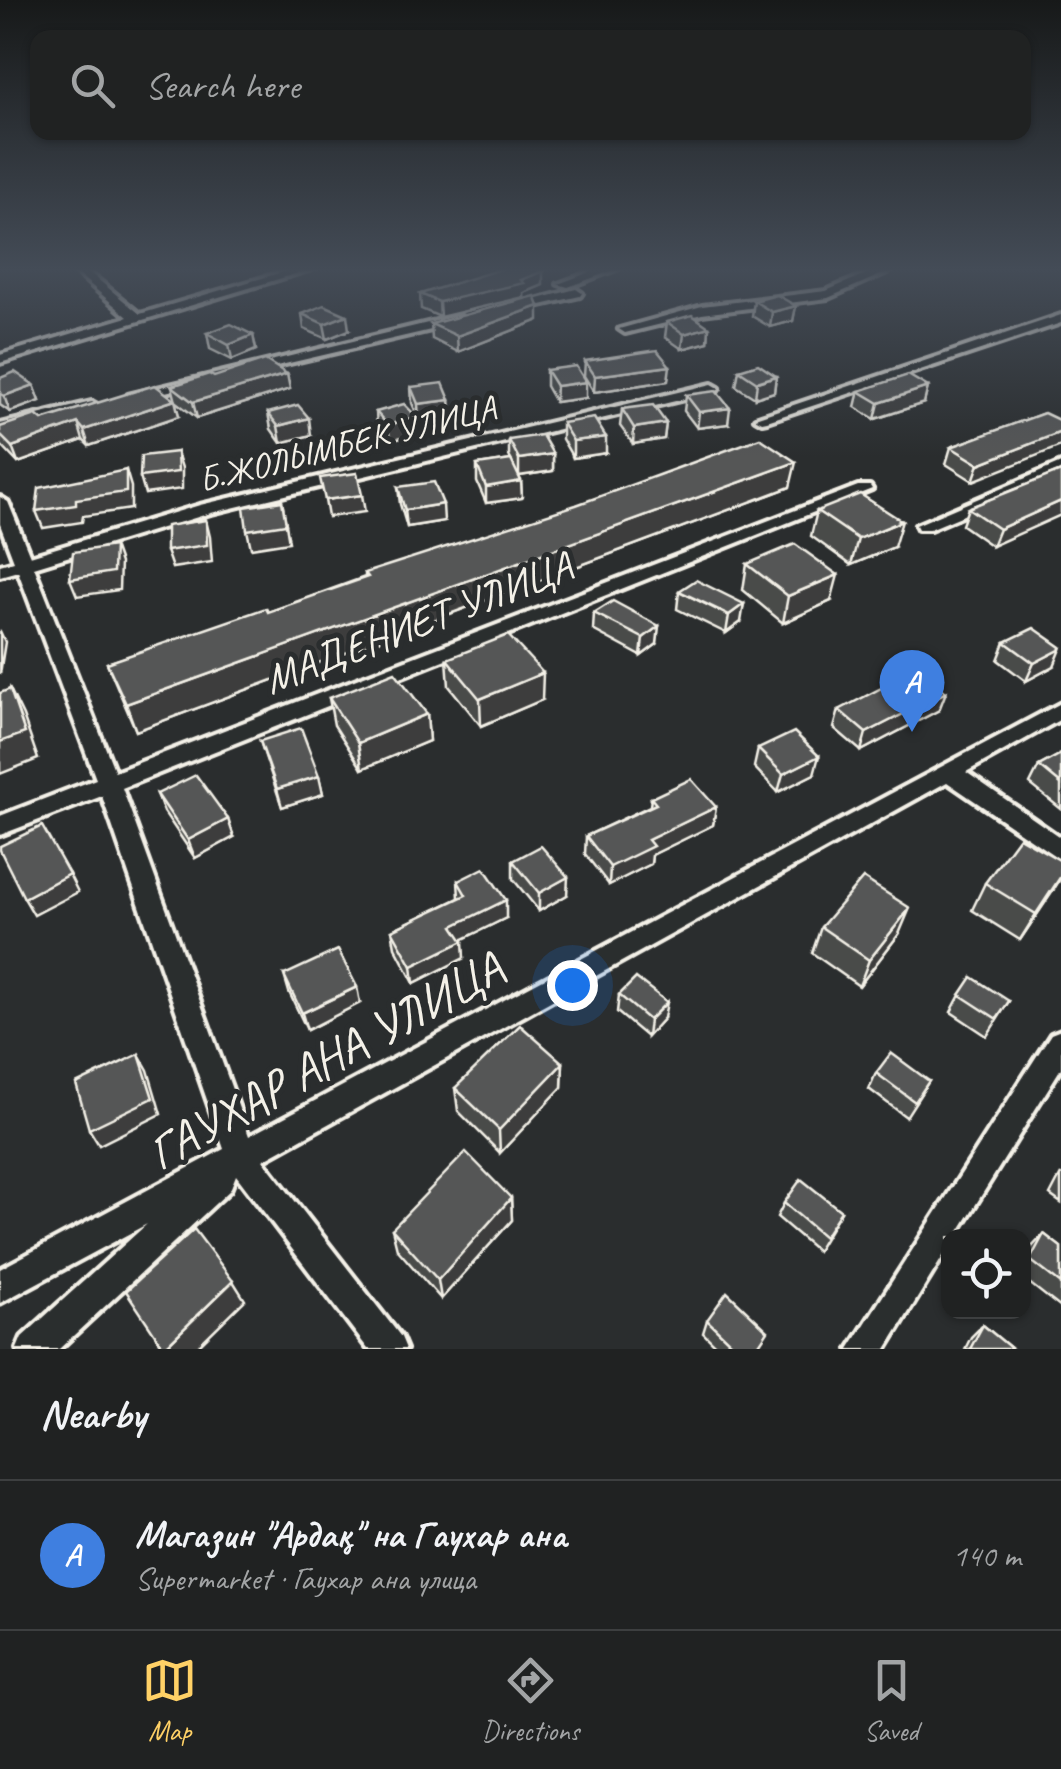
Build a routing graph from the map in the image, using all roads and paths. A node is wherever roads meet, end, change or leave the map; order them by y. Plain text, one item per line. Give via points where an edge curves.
1 (94, 331) edge
2 (410, 331) edge
3 (1025, 331) edge
4 (0, 359) edge
5 (712, 388) edge
6 (128, 397) edge
7 (110, 402) edge
8 (762, 418) dead end
9 (0, 428) edge
10 (1061, 468) edge
11 (864, 489) dead end
12 (0, 502) edge
13 (924, 526) dead end
14 (11, 568) edge
15 (1061, 710) edge
16 (948, 771) junction
17 (109, 784) junction
18 (0, 826) edge
19 (1061, 850) edge
20 (1061, 1043) edge
21 (242, 1158) junction
22 (0, 1287) edge
23 (34, 1349) edge
24 (389, 1349) edge
25 (866, 1349) edge

1 - 4 street
2 - 6 street
3 - 8 street
5 - 14 street, Б.ЖОЛЫМБЕК УЛИЦА via 224,504
7 - 9 street
10 - 13 street
11 - 17 street, МАДЕНИЕТ УЛИЦА
12 - 14 street
14 - 17 street
15 - 16 street, ГАУХАР АНА УЛИЦА
16 - 19 street
16 - 21 street, ГАУХАР АНА УЛИЦА
17 - 18 street, МАДЕНИЕТ УЛИЦА
17 - 21 street
20 - 25 street
21 - 22 street, ГАУХАР АНА УЛИЦА
21 - 23 street
21 - 24 street

